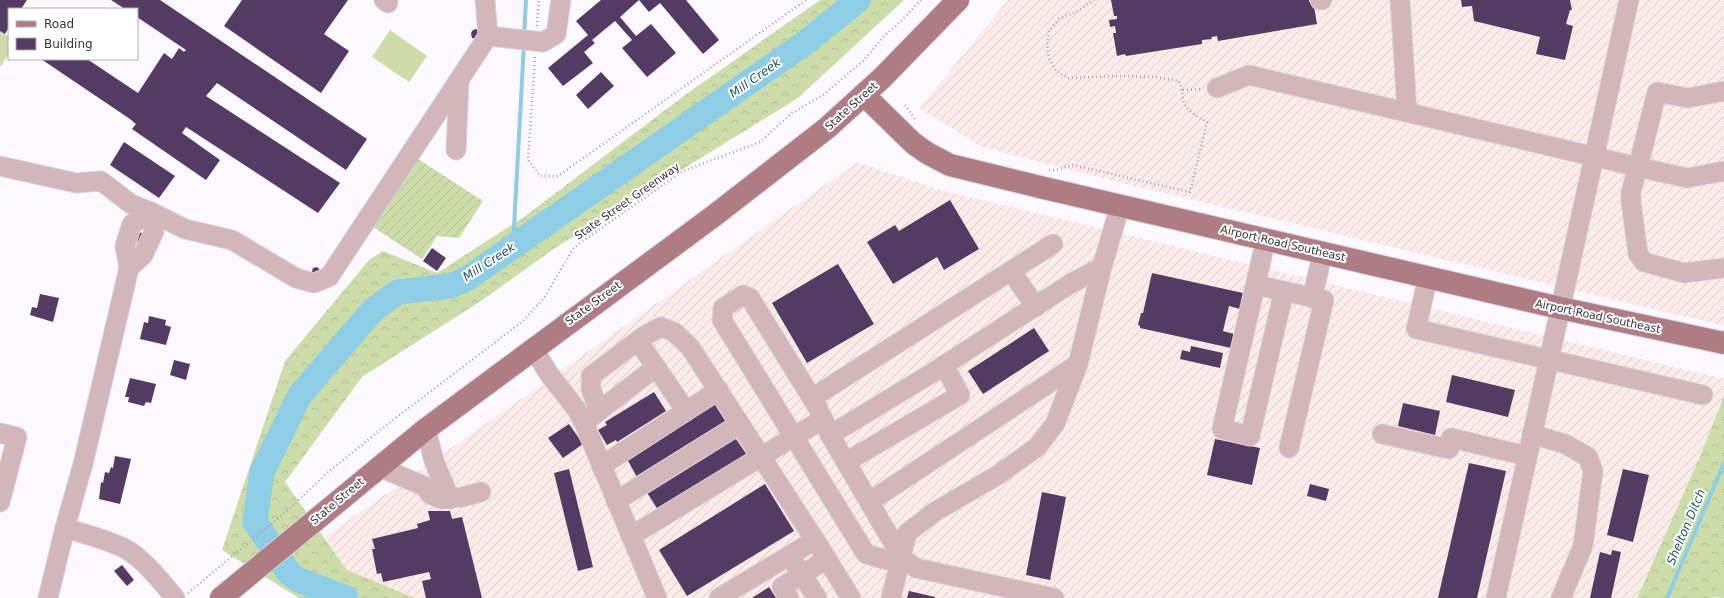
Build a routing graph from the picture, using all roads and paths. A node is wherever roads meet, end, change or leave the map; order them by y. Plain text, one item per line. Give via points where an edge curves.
1 (486, 0) edge
2 (539, 0) edge
3 (561, 0) edge
4 (806, 0) edge
5 (921, 0) edge
6 (958, 0) edge
7 (1094, 0) edge
8 (1400, 0) edge
9 (1629, 0) edge
10 (488, 36) junction
11 (528, 40) junction
12 (459, 80) junction
13 (1217, 88) dead end
14 (1724, 91) edge
15 (864, 95) junction
16 (905, 105) dead end
17 (1407, 112) junction
18 (920, 124) dead end
19 (456, 150) dead end
20 (1594, 156) junction
21 (0, 166) edge
22 (1638, 167) junction
23 (1042, 169) dead end
24 (1724, 171) edge
25 (1120, 206) junction
26 (151, 212) junction
27 (1266, 239) junction
28 (1053, 244) dead end
29 (1323, 252) junction
30 (1102, 267) junction
31 (1724, 268) edge
32 (1012, 271) junction
33 (1428, 277) junction
34 (1256, 285) junction
35 (1284, 291) junction
36 (1312, 298) junction
37 (1036, 307) junction
38 (1560, 308) junction
39 (638, 341) junction
40 (1724, 343) edge
41 (534, 348) junction
42 (1548, 359) junction
43 (1078, 364) junction
44 (944, 365) junction
45 (656, 367) junction
46 (719, 390) junction
47 (1703, 396) dead end
48 (598, 411) junction
49 (686, 411) junction
50 (821, 415) junction
51 (584, 423) junction
52 (740, 424) junction
53 (426, 429) junction
54 (791, 430) junction
55 (1382, 434) dead end
56 (1532, 434) junction
57 (8, 435) edge
58 (1289, 448) dead end
59 (1527, 456) junction
60 (761, 458) junction
61 (846, 462) junction
62 (601, 466) junction
63 (379, 467) junction
64 (481, 492) dead end
65 (450, 499) junction
66 (616, 501) junction
67 (0, 502) edge
68 (869, 502) junction
69 (65, 528) junction
70 (630, 536) junction
71 (815, 540) junction
72 (789, 555) junction
73 (902, 558) junction
74 (826, 559) junction
75 (802, 575) junction
76 (181, 596) edge
77 (48, 598) edge
78 (221, 598) edge
79 (657, 598) edge
80 (719, 598) edge
81 (789, 598) edge
82 (817, 598) edge
83 (851, 598) edge
84 (891, 598) edge
85 (1054, 598) edge
86 (1496, 598) edge
87 (1561, 598) edge

1 - 10 lane
2 - 11 path
3 - 11 lane via 556,34 543,42
4 - 11 path via 558,176 540,176 528,160
5 - 76 path, State Street Greenway via 884,36 863,61 823,95 792,113 760,142 683,171 573,248 559,276 534,311 510,332 378,431 327,473 287,511
6 - 15 main road, State Street
7 - 23 path via 1059,19 1049,30 1049,58 1056,71 1068,78 1120,76 1179,81 1186,106 1207,122 1190,192 1074,165 1055,170
8 - 17 lane
9 - 20 lane
10 - 11 lane
10 - 12 lane
12 - 19 lane
12 - 26 lane via 329,277 314,283 296,278 232,240 185,229
13 - 17 lane via 1248,75
14 - 22 lane via 1688,98 1657,92
15 - 25 main road, Airport Road Southeast via 913,143 950,165
15 - 41 main road, State Street via 827,128 715,215
16 - 18 path
17 - 20 lane
20 - 22 lane
20 - 38 lane
21 - 26 lane via 76,183 101,181 131,204
22 - 24 lane via 1687,178
22 - 31 lane via 1631,202 1638,254 1644,262 1684,273
25 - 27 main road, Airport Road Southeast
25 - 30 lane
26 - 69 lane via 154,232 144,255 129,268 83,464
27 - 29 main road, Airport Road Southeast
27 - 34 lane
28 - 32 lane
29 - 33 main road, Airport Road Southeast
29 - 36 lane
30 - 37 lane
30 - 43 lane
32 - 37 lane
32 - 50 lane
33 - 38 main road, Airport Road Southeast
33 - 42 lane via 1416,329
34 - 35 lane
34 - 35 lane via 1222,429 1250,436
35 - 36 lane
36 - 58 lane via 1324,300
37 - 44 lane
38 - 40 main road, Airport Road Southeast
38 - 42 lane
39 - 45 lane
39 - 46 lane via 661,327 674,332 690,347
39 - 48 lane via 591,376 591,389
41 - 51 lane
41 - 53 main road, State Street
42 - 47 lane
42 - 56 lane
43 - 68 lane
43 - 73 lane via 1055,424 1037,446 998,475 936,511 907,533
44 - 50 lane
44 - 61 lane via 960,395
45 - 48 lane
45 - 49 lane
46 - 49 lane
46 - 52 lane
48 - 51 lane
49 - 62 lane
50 - 54 lane
50 - 54 lane via 750,298 743,295 723,308 722,320
50 - 61 lane
51 - 62 lane
52 - 60 lane
52 - 66 lane
53 - 63 main road, State Street
53 - 65 lane via 434,462
54 - 60 lane
54 - 73 lane via 866,554 887,560
55 - 59 lane via 1449,449 1451,438
56 - 59 lane
56 - 87 lane via 1565,444 1588,457 1593,471 1583,546
57 - 67 lane
59 - 86 lane
60 - 70 lane
60 - 71 lane
61 - 68 lane
62 - 66 lane
63 - 65 lane via 424,486 430,495
63 - 78 main road, State Street
64 - 65 lane
66 - 70 lane
68 - 73 lane
69 - 76 lane via 97,537 125,549
69 - 77 lane
70 - 79 lane
71 - 72 lane
71 - 74 lane
72 - 75 lane
72 - 80 lane
73 - 84 lane
73 - 85 lane via 916,568
74 - 75 lane
74 - 83 lane
75 - 81 lane via 782,587
75 - 82 lane

